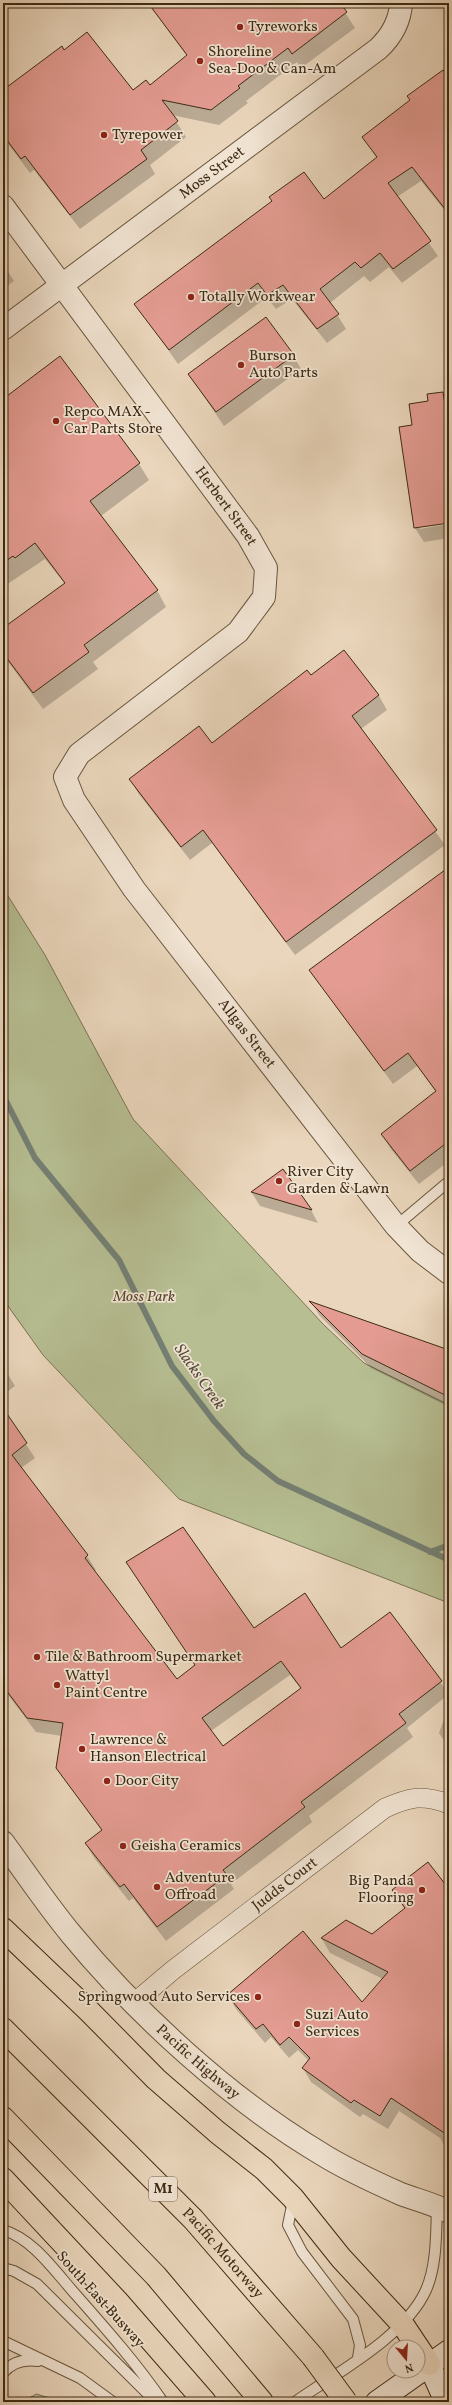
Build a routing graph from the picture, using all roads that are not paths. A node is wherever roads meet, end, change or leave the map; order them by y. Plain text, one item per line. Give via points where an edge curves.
1 (401, 3) edge
2 (3, 206) edge
3 (63, 285) junction
4 (3, 329) edge
5 (65, 777) joint
6 (447, 1183) dead end
7 (396, 1226) junction
8 (449, 1273) edge
9 (449, 1804) edge
10 (3, 1842) edge
11 (3, 1929) edge
12 (134, 2003) junction
13 (3, 2029) edge
14 (3, 2118) edge
15 (3, 2179) edge
16 (293, 2198) junction
17 (445, 2207) edge
18 (3, 2230) edge
19 (3, 2268) edge
20 (403, 2325) junction
21 (3, 2341) edge
22 (449, 2351) edge
23 (358, 2358) junction
24 (48, 2362) junction
25 (429, 2364) junction
26 (3, 2373) edge
27 (259, 2398) edge
28 (113, 2402) edge
29 (156, 2402) edge
30 (163, 2402) edge
31 (205, 2402) edge
32 (295, 2402) edge
33 (346, 2402) edge
34 (377, 2402) edge
35 (446, 2402) edge

1 - 3 street, Moss Street via 398,23 393,33 378,49
2 - 3 street, Herbert Street
3 - 4 street, Moss Street
3 - 5 street, Herbert Street via 248,536 266,568 264,597 238,632 79,754
5 - 7 street, Allgas Street via 74,800 134,889
6 - 7 lane
7 - 8 street, Allgas Street via 420,1250
9 - 12 street, Judds Court via 436,1799 409,1798 385,1808 173,1970
10 - 12 street, Pacific Highway via 71,1934
11 - 16 highway via 90,2011 156,2079 264,2169
12 - 17 street, Pacific Highway via 224,2085 303,2143 341,2165 402,2194
13 - 33 highway, Pacific Motorway / M1, bridge via 193,2219 313,2357
14 - 27 highway via 156,2276
15 - 31 highway via 118,2301
16 - 20 highway via 341,2258
16 - 23 lane via 288,2225 302,2252 353,2319 360,2345
17 - 20 lane via 426,2290
18 - 30 lane, South East Busway via 31,2245 51,2266 136,2363
19 - 29 lane, South East Busway via 14,2270 37,2284
20 - 23 lane
20 - 25 highway
21 - 24 lane
22 - 25 street
23 - 32 lane
24 - 26 lane via 26,2360 16,2363
24 - 28 lane via 80,2378
25 - 34 street
25 - 35 street

